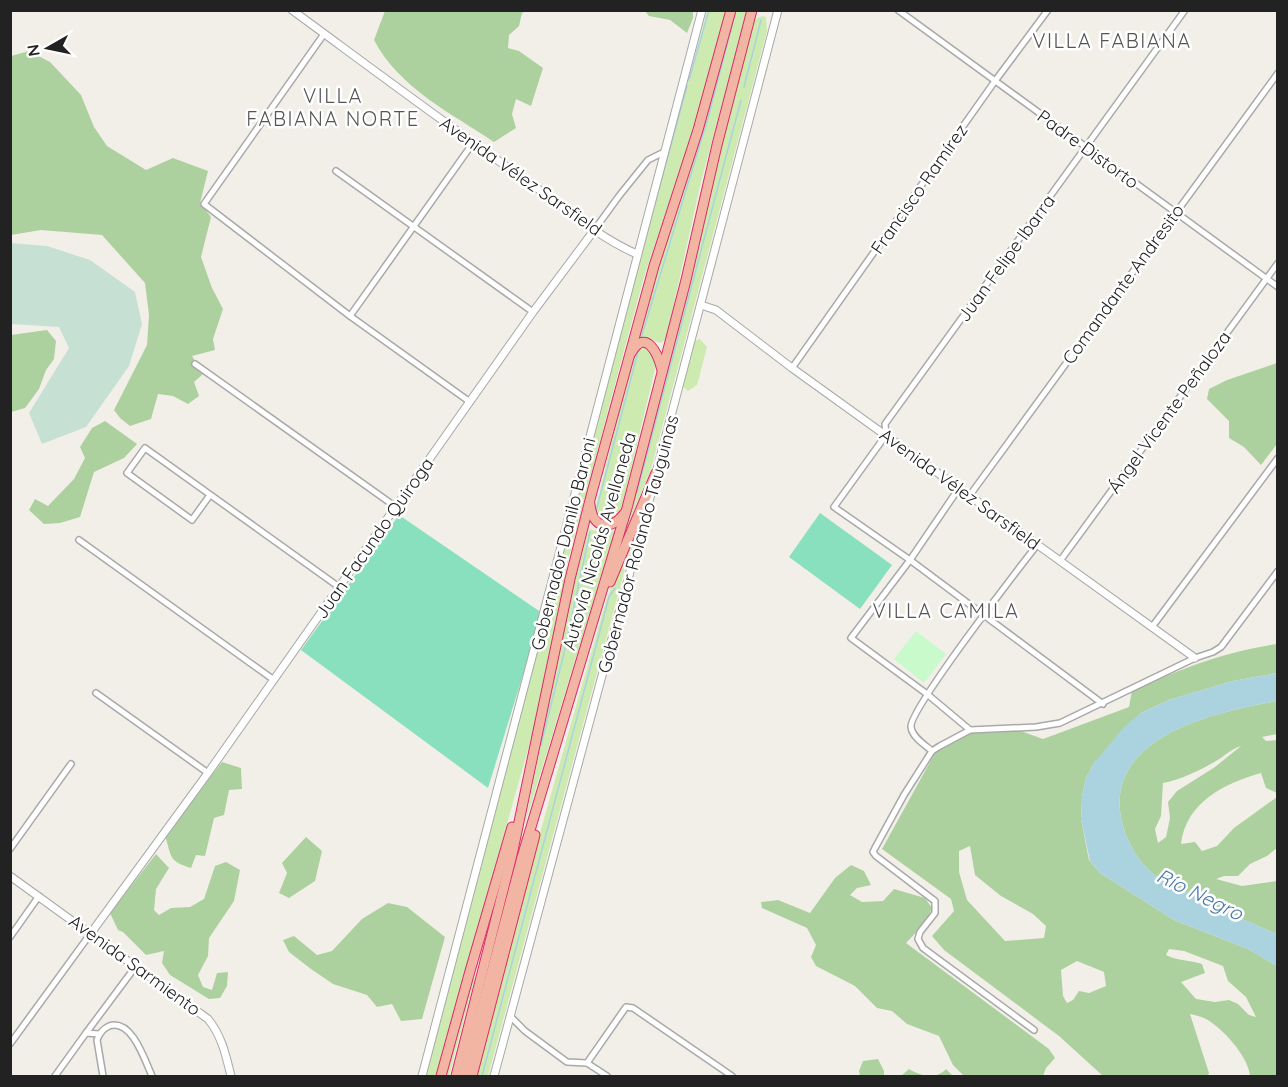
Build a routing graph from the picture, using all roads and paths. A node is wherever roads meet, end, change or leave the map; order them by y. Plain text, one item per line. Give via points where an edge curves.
1 (292, 10) edge
2 (702, 10) edge
3 (731, 10) edge
4 (752, 10) edge
5 (778, 10) edge
6 (898, 10) edge
7 (1048, 10) edge
8 (1185, 10) edge
9 (324, 34) junction
10 (1278, 73) edge
11 (995, 81) junction
12 (473, 143) junction
13 (1085, 148) junction
14 (664, 152) junction
15 (336, 171) dead end
16 (1175, 214) junction
17 (414, 227) junction
18 (595, 229) junction
19 (637, 254) junction
20 (1278, 263) edge
21 (1266, 280) junction
22 (1278, 287) edge
23 (701, 305) junction
24 (533, 312) junction
25 (350, 316) junction
26 (627, 360) junction
27 (195, 364) dead end
28 (792, 368) junction
29 (663, 372) junction
30 (470, 402) junction
31 (886, 435) junction
32 (1278, 458) edge
33 (656, 473) junction
34 (959, 488) junction
35 (210, 495) junction
36 (970, 495) junction
37 (591, 496) junction
38 (396, 507) junction
39 (627, 508) junction
40 (79, 540) dead end
41 (1037, 545) junction
42 (910, 560) junction
43 (1060, 561) junction
44 (1278, 571) edge
45 (339, 587) junction
46 (983, 616) junction
47 (593, 627) junction
48 (1152, 627) junction
49 (1195, 658) junction
50 (274, 680) junction
51 (96, 693) dead end
52 (927, 694) junction
53 (1103, 704) junction
54 (970, 730) junction
55 (554, 751) junction
56 (932, 752) junction
57 (71, 764) dead end
58 (529, 770) junction
59 (208, 773) junction
60 (10, 849) edge
61 (10, 876) edge
62 (39, 896) junction
63 (91, 933) junction
64 (10, 937) edge
65 (136, 966) junction
66 (510, 1016) junction
67 (1034, 1030) dead end
68 (86, 1033) junction
69 (99, 1034) junction
70 (10, 1044) edge
71 (587, 1063) junction
72 (55, 1077) edge
73 (103, 1077) edge
74 (152, 1077) edge
75 (231, 1077) edge
76 (422, 1077) edge
77 (441, 1077) edge
78 (456, 1077) edge
79 (464, 1077) edge
80 (472, 1077) edge
81 (494, 1077) edge
82 (607, 1077) edge
83 (732, 1077) edge

1 - 9 street, Avenida Vélez Sarsfield
2 - 14 street, Gobernador Danilo Baroni
3 - 26 highway, Autovía Nicolás Avellaneda
4 - 29 highway, Autovía Nicolás Avellaneda
5 - 23 street, Gobernador Rolando Tauguinas
6 - 11 street, Padre Distorto
7 - 11 street, Francisco Ramírez
8 - 13 street, Juan Felipe Ibarra
9 - 12 street, Avenida Vélez Sarsfield
9 - 25 street via 204,204
10 - 16 street, Comandante Andresito
11 - 13 street, Padre Distorto
11 - 28 street, Francisco Ramírez
12 - 17 street
12 - 18 street, Avenida Vélez Sarsfield
13 - 16 street, Padre Distorto
13 - 31 street, Juan Felipe Ibarra via 885,424
14 - 18 street, Juan Facundo Quiroga via 648,160
14 - 19 street, Gobernador Danilo Baroni
15 - 17 street
16 - 21 street, Padre Distorto
16 - 36 street, Comandante Andresito
17 - 24 street
17 - 25 street
18 - 19 street, Avenida Vélez Sarsfield
18 - 24 street, Juan Facundo Quiroga
19 - 76 street, Gobernador Danilo Baroni
20 - 21 street, Ángel Vicente Peñaloza
21 - 22 street, Padre Distorto
21 - 43 street, Ángel Vicente Peñaloza
23 - 28 street, Avenida Vélez Sarsfield via 716,310
23 - 33 street, Gobernador Rolando Tauguinas
24 - 30 street, Juan Facundo Quiroga
25 - 30 street
26 - 29 highway via 634,347 646,344 656,351
26 - 37 highway, Autovía Nicolás Avellaneda
27 - 38 street
28 - 31 street, Avenida Vélez Sarsfield
29 - 39 highway, Autovía Nicolás Avellaneda
30 - 38 street, Juan Facundo Quiroga
31 - 34 street, Avenida Vélez Sarsfield
31 - 42 street, Juan Felipe Ibarra via 834,507
32 - 48 street
33 - 47 highway
33 - 66 street, Gobernador Rolando Tauguinas
34 - 36 street, Avenida Vélez Sarsfield
34 - 42 street
35 - 35 street via 145,448 127,473 192,519
35 - 45 street
36 - 41 street, Avenida Vélez Sarsfield
37 - 39 highway via 592,516 601,525 615,523
37 - 58 highway, Autovía Nicolás Avellaneda
38 - 45 street, Juan Facundo Quiroga
39 - 47 highway, Autovía Nicolás Avellaneda
40 - 50 street
41 - 43 street, Avenida Vélez Sarsfield
41 - 46 street
42 - 46 street
42 - 52 street via 851,638
43 - 48 street, Avenida Vélez Sarsfield
44 - 49 street via 1221,647
45 - 50 street, Juan Facundo Quiroga
46 - 52 street
46 - 53 street
47 - 55 highway, Autovía Nicolás Avellaneda
48 - 49 street, Avenida Vélez Sarsfield
49 - 53 street
50 - 59 street, Juan Facundo Quiroga
51 - 59 street
52 - 54 street
52 - 56 street via 911,728
53 - 54 street via 1060,723
54 - 56 street
55 - 79 highway, Autovía Nicolás Avellaneda
55 - 80 highway
56 - 67 street via 873,852 935,901 935,913 918,939 923,948
57 - 60 street
58 - 77 highway
58 - 78 highway, Autovía Nicolás Avellaneda via 512,855
59 - 63 street, Juan Facundo Quiroga
61 - 62 street, Avenida Sarmiento
62 - 63 street, Avenida Sarmiento
62 - 64 street
63 - 65 street, Avenida Sarmiento
63 - 70 street
65 - 68 street
65 - 75 street, Avenida Sarmiento via 208,1018 221,1039
66 - 71 street via 567,1062
66 - 81 street, Gobernador Rolando Tauguinas
68 - 69 street
68 - 72 street
69 - 73 street via 97,1048
69 - 74 street via 110,1026 130,1032
71 - 82 street
71 - 83 street via 626,1007 633,1008

